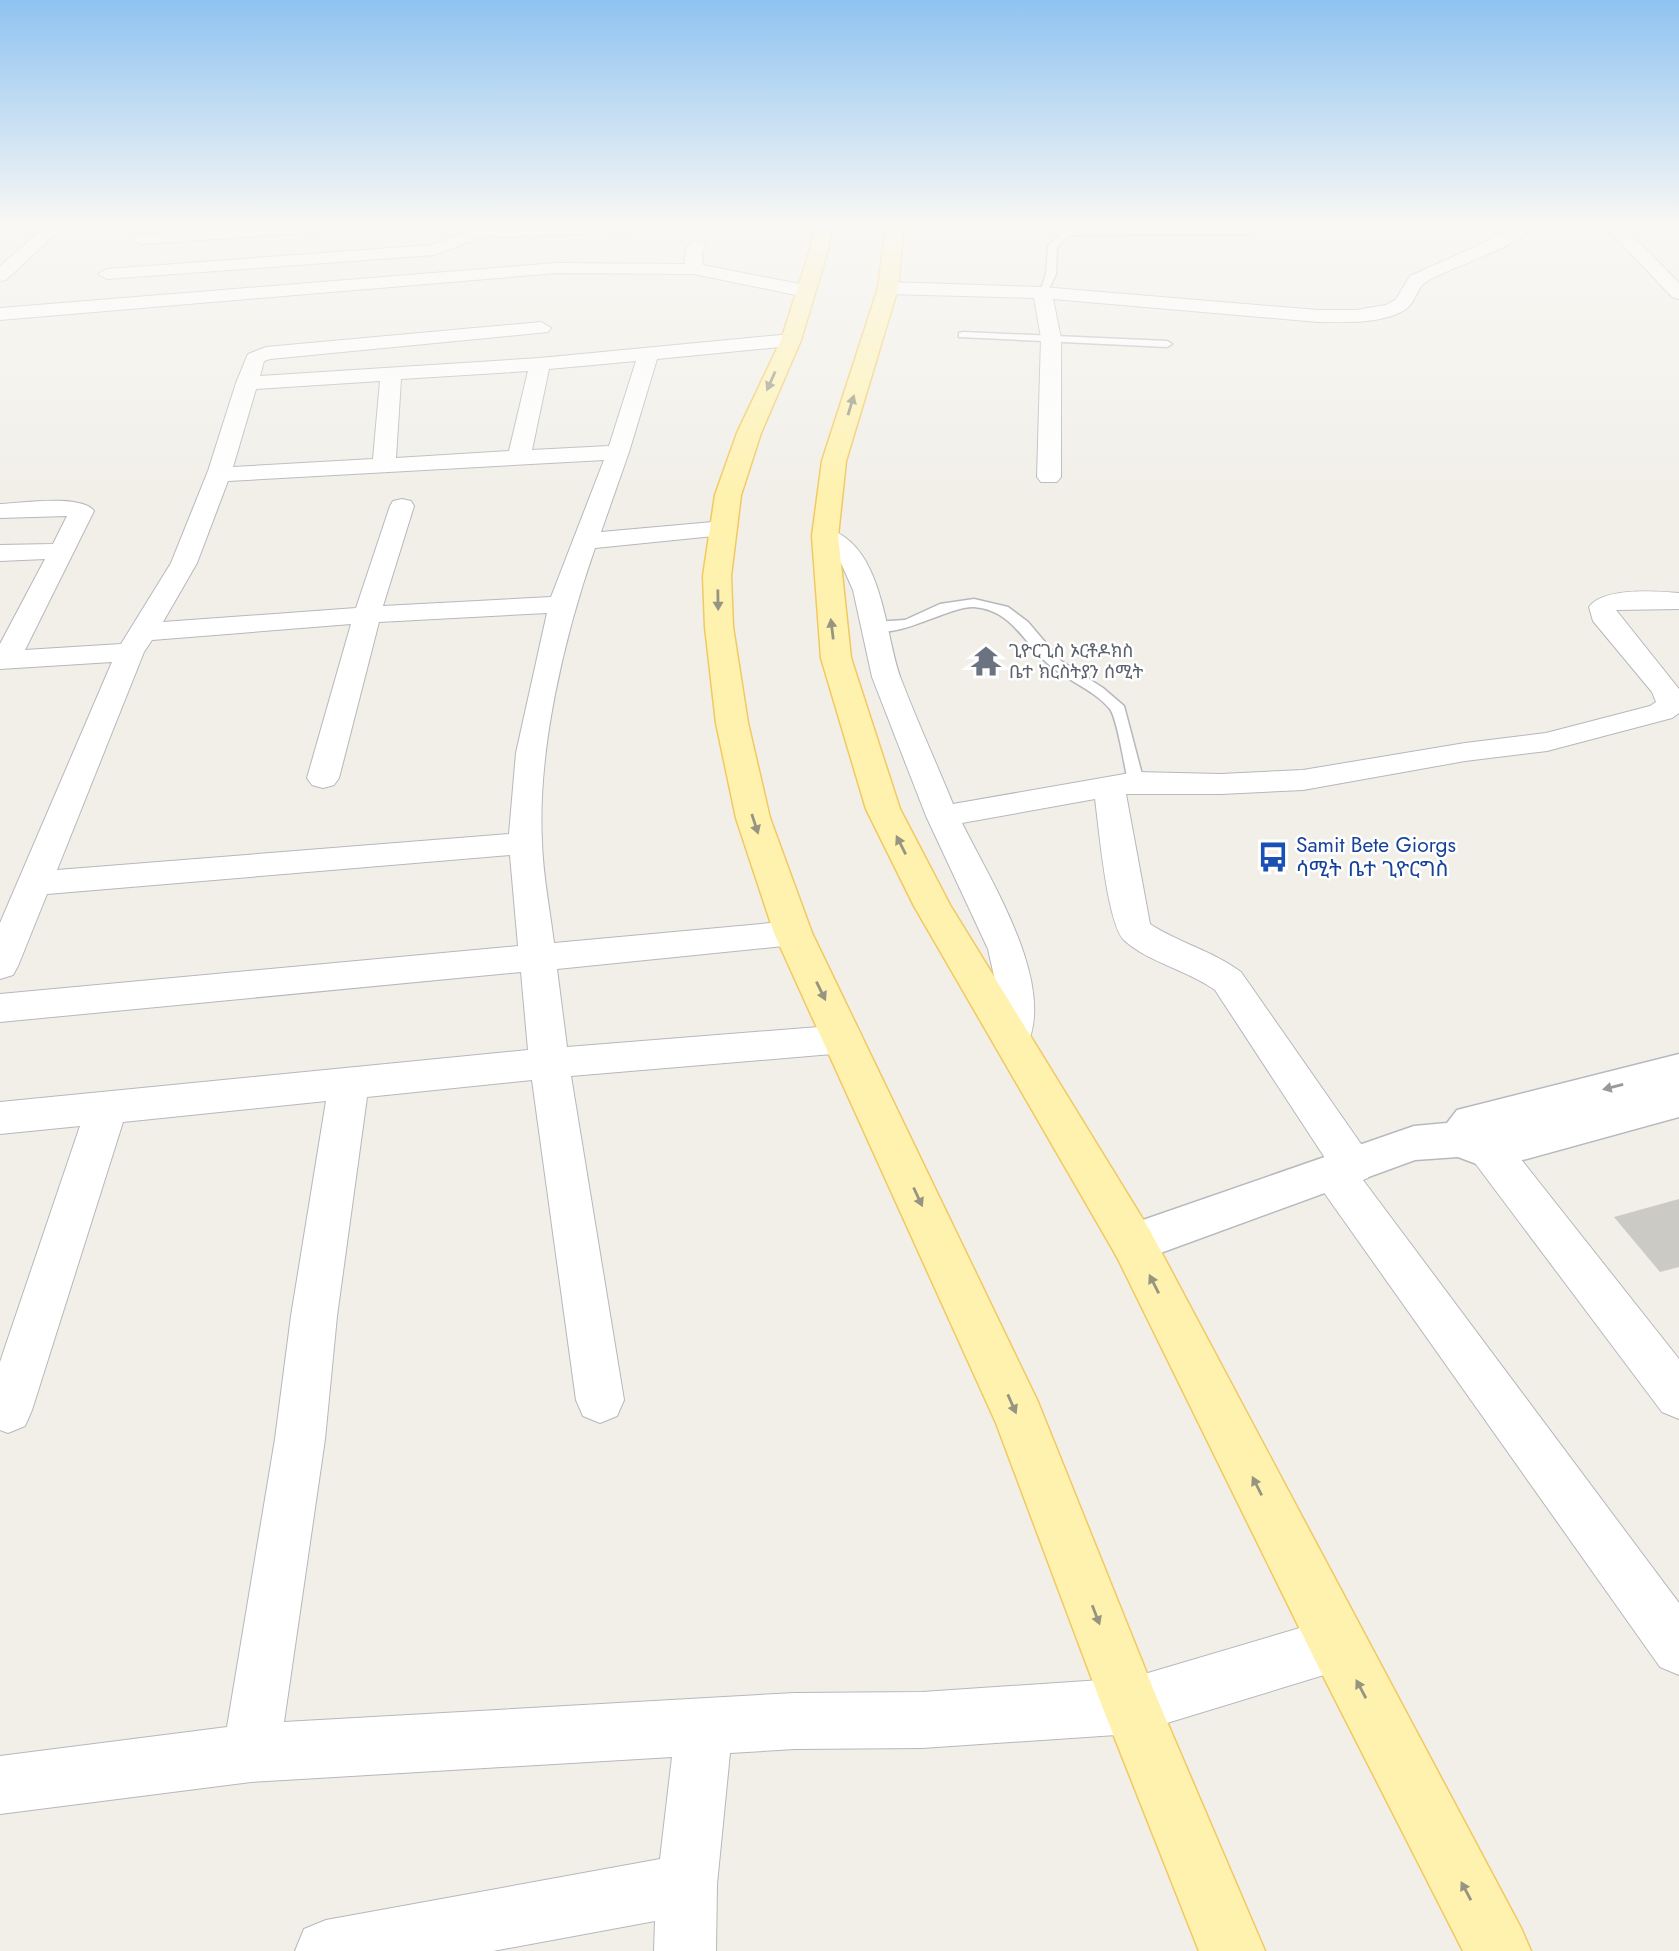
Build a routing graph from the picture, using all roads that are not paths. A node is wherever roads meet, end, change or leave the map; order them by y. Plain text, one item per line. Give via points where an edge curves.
1 (798, 315) edge
2 (880, 315) edge
3 (1046, 315) edge
4 (1307, 315) edge
5 (1362, 315) edge
6 (541, 328) dead end
7 (963, 335) dead end
8 (1051, 338) junction
9 (791, 340) junction
10 (1167, 344) dead end
11 (648, 354) junction
12 (540, 364) junction
13 (391, 373) junction
14 (246, 383) junction
15 (618, 452) junction
16 (519, 456) junction
17 (384, 465) junction
18 (218, 475) junction
19 (1049, 477) dead end
20 (402, 506) dead end
21 (0, 511) edge
22 (724, 528) junction
23 (825, 536) junction
24 (585, 541) junction
25 (62, 551) junction
26 (0, 553) edge
27 (1677, 601) edge
28 (562, 604) junction
29 (32, 607) junction
30 (0, 609) edge
31 (367, 615) junction
32 (874, 626) junction
33 (136, 642) junction
34 (3, 660) edge
35 (323, 778) dead end
36 (1123, 783) junction
37 (942, 816) junction
38 (525, 844) junction
39 (32, 884) junction
40 (793, 933) junction
41 (539, 958) junction
42 (0, 966) edge
43 (0, 1008) edge
44 (844, 1039) junction
45 (1011, 1039) junction
46 (549, 1063) junction
47 (1679, 1070) edge
48 (349, 1082) junction
49 (1679, 1101) edge
50 (107, 1107) junction
51 (0, 1118) edge
52 (1474, 1138) junction
53 (1343, 1169) junction
54 (1133, 1243) junction
55 (1679, 1396) edge
56 (600, 1400) dead end
57 (8, 1410) dead end
58 (1337, 1644) junction
59 (1679, 1648) edge
60 (1131, 1706) junction
61 (704, 1726) junction
62 (251, 1753) junction
63 (0, 1785) edge
64 (687, 1884) junction
65 (326, 1951) edge
66 (685, 1951) edge
67 (1232, 1951) edge
68 (1498, 1951) edge

1 - 9 main road
23 -> 2 main road via 834,461
3 - 8 street
4 - 5 street
6 - 14 street via 265,353 255,358
7 - 8 lane
8 - 10 lane
8 - 19 street
9 - 11 street
9 -> 22 main road via 749,433 728,495
11 - 12 street
11 - 15 street
12 - 13 street
12 - 16 street
13 - 14 street
13 - 17 street
14 - 18 street
15 - 16 street
15 - 24 street
16 - 17 street
17 - 18 street
18 - 33 street via 184,562
20 - 31 street
21 - 25 street via 79,508 82,511
22 - 24 street
22 -> 40 main road via 717,576 718,611 732,723 753,818
23 - 32 street via 852,559 866,590
45 -> 23 main road via 932,906 883,809 836,658
24 - 28 street
25 - 26 street
25 - 29 street
27 - 36 street via 1613,601 1602,607 1603,615 1665,690 1672,704 1661,712 1547,743 1303,780
28 - 31 street
28 - 38 street via 531,754
29 - 30 street
29 - 34 street
31 - 33 street
31 - 35 street
32 - 36 lane via 908,624 945,607 965,604 1003,610 1023,625 1056,664 1119,709
32 - 37 street via 886,677
33 - 34 street
33 - 39 street
36 - 37 street
36 - 53 street via 1130,919 1135,931 1228,981
37 - 45 street via 1006,949 1015,985
38 - 39 street
38 - 41 street
39 - 42 street
40 - 41 street
40 -> 44 main road
41 - 43 street
41 - 46 street
44 - 46 street
44 -> 60 main road via 1020,1419
45 - 54 main road
46 - 48 street
46 - 56 street
47 -> 52 street
48 - 50 street
48 - 62 street
49 - 52 street
50 - 51 street
50 - 57 street
52 - 53 street via 1414,1143
52 - 55 street
53 - 54 street
53 - 59 street
58 -> 54 main road
58 - 60 street
68 -> 58 main road
60 - 61 street via 922,1720
60 - 67 main road
61 - 62 street
61 - 64 street
62 - 63 street
64 - 65 street
64 - 66 street

